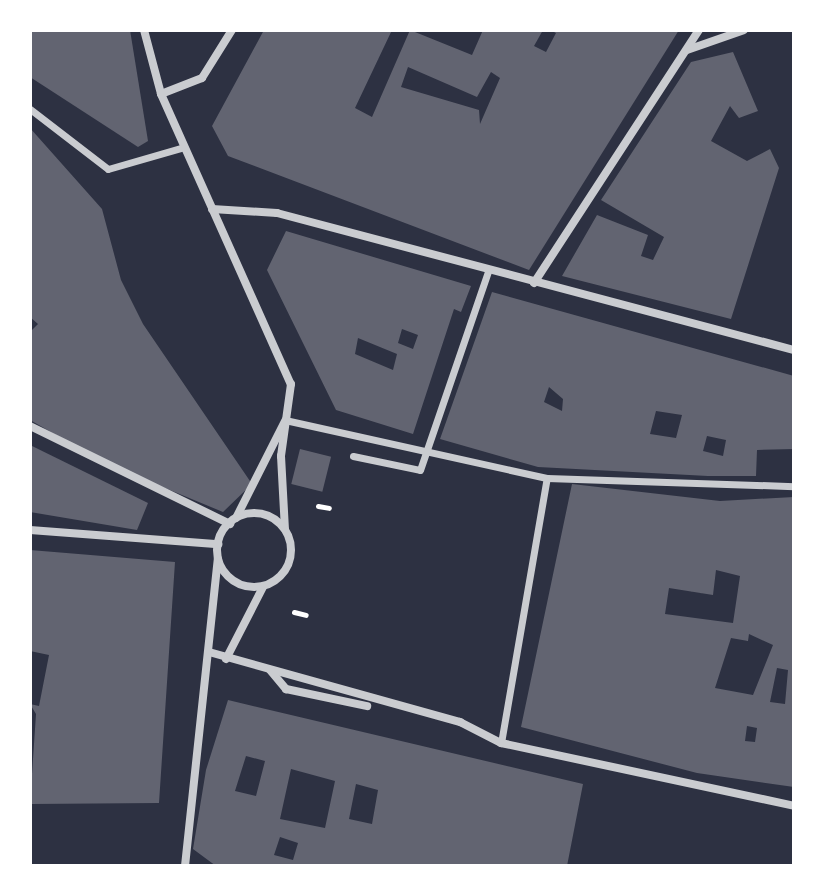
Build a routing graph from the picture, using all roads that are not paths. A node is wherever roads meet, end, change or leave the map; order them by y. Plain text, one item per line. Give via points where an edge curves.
1 (144, 30) edge
2 (232, 30) edge
3 (699, 30) edge
4 (744, 30) edge
5 (687, 50) junction
6 (161, 94) junction
7 (30, 109) edge
8 (184, 147) junction
9 (212, 209) junction
10 (488, 271) junction
11 (534, 283) junction
12 (794, 350) edge
13 (285, 420) junction
14 (30, 426) edge
15 (424, 449) junction
16 (353, 456) dead end
17 (547, 478) junction
18 (794, 486) edge
19 (233, 521) junction
20 (285, 529) junction
21 (30, 530) edge
22 (218, 544) junction
23 (218, 559) junction
24 (263, 587) junction
25 (209, 652) junction
26 (226, 659) junction
27 (269, 670) junction
28 (367, 706) dead end
29 (501, 743) junction
30 (794, 806) edge
31 (186, 865) edge

1 - 6 street
2 - 6 street via 202,78
3 - 5 street
4 - 5 street
5 - 11 street
6 - 8 street
7 - 8 street via 108,169
8 - 9 street
9 - 10 street via 277,213
9 - 13 street via 291,384
10 - 11 street
10 - 15 street
11 - 12 street
13 - 15 street
13 - 19 street
13 - 20 street
14 - 19 street
15 - 16 street via 420,470
15 - 17 street
17 - 18 street
17 - 29 street
19 - 20 street via 260,513
19 - 22 street
20 - 24 street via 291,556
21 - 22 street
22 - 23 street
23 - 24 street via 235,582
23 - 25 street
24 - 26 street
25 - 26 street
25 - 31 street
26 - 27 street
27 - 28 street via 286,689
27 - 29 street via 460,722
29 - 30 street

